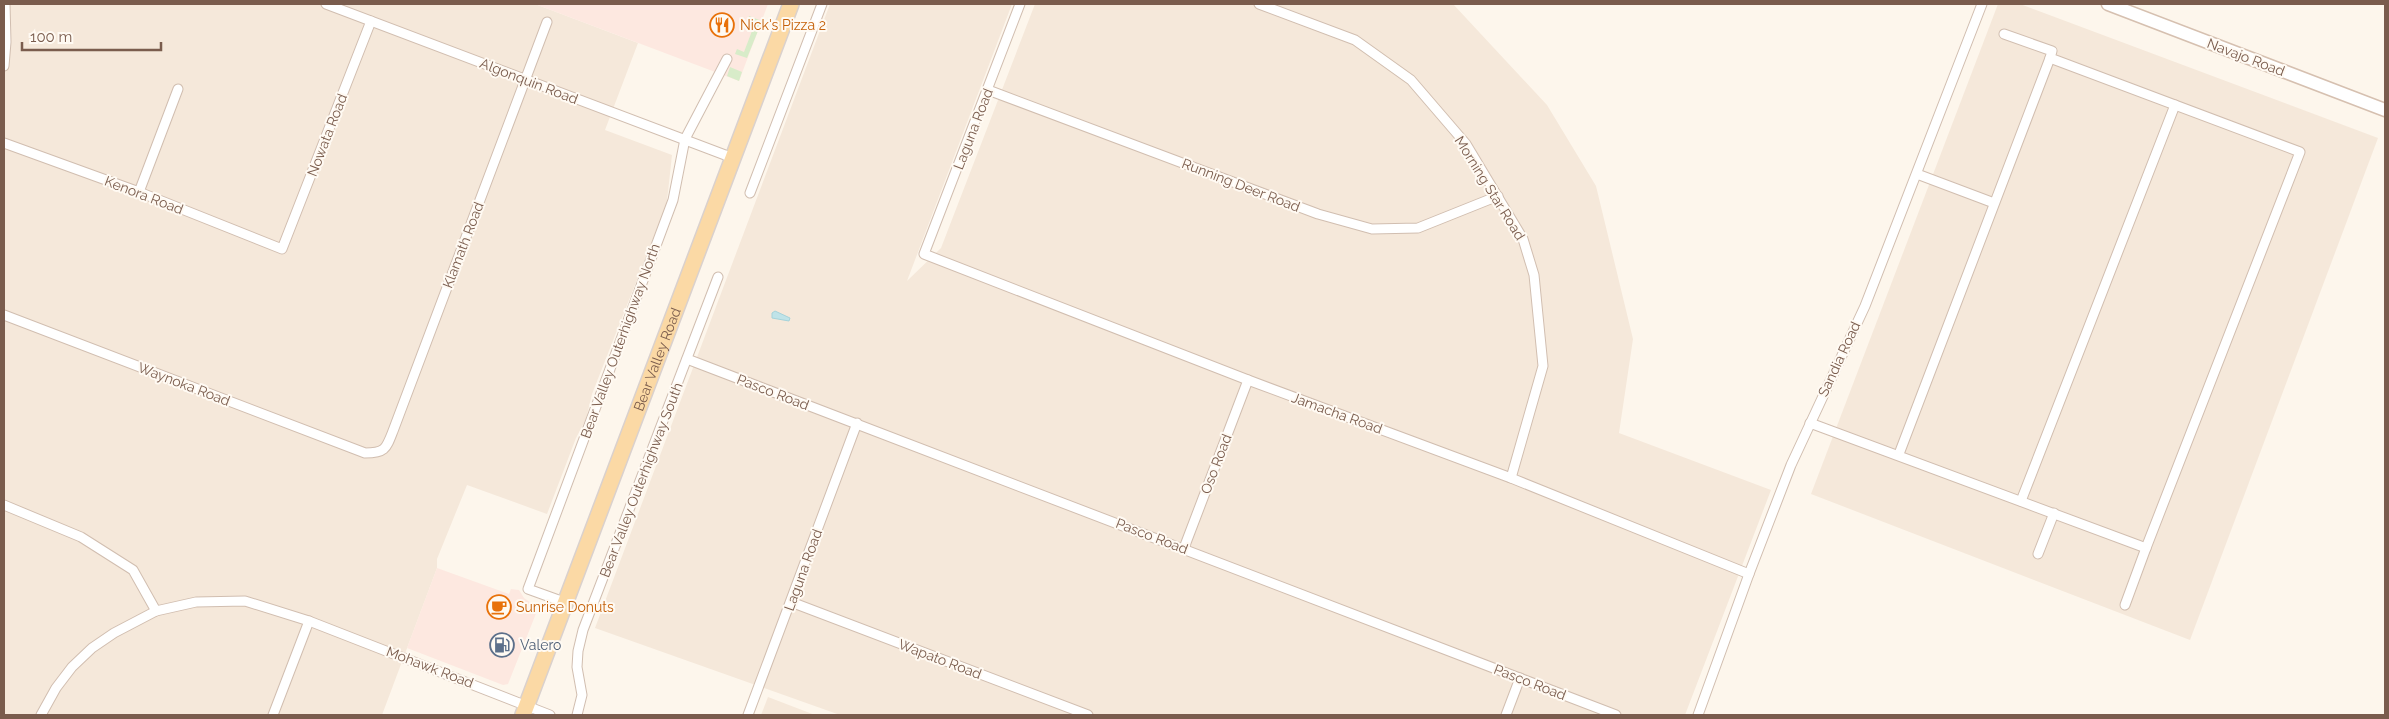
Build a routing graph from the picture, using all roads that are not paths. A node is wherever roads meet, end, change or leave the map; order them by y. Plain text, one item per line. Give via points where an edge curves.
1 (5, 4) edge
2 (326, 4) edge
3 (791, 4) edge
4 (822, 4) edge
5 (1020, 4) edge
6 (1259, 4) edge
7 (1982, 4) edge
8 (2108, 4) edge
9 (371, 21) junction
10 (547, 22) dead end
11 (2004, 34) dead end
12 (2050, 58) junction
13 (727, 59) dead end
14 (4, 66) edge
15 (525, 80) junction
16 (178, 89) dead end
17 (988, 90) junction
18 (2174, 105) junction
19 (2385, 110) edge
20 (685, 140) junction
21 (4, 144) edge
22 (733, 158) junction
23 (1916, 174) junction
24 (139, 192) junction
25 (750, 193) dead end
26 (1498, 196) junction
27 (1994, 203) junction
28 (282, 249) joint
29 (924, 254) joint
30 (718, 276) dead end
31 (4, 316) edge
32 (687, 359) junction
33 (1248, 380) junction
34 (856, 423) junction
35 (1810, 423) junction
36 (365, 453) joint
37 (1898, 454) junction
38 (1511, 478) junction
39 (2021, 501) junction
40 (4, 506) edge
41 (2054, 513) junction
42 (1184, 548) junction
43 (2146, 548) junction
44 (2038, 554) dead end
45 (1749, 574) junction
46 (564, 602) junction
47 (791, 602) junction
48 (2125, 605) dead end
49 (156, 611) junction
50 (309, 620) junction
51 (1520, 678) junction
52 (525, 710) edge
53 (41, 715) edge
54 (273, 715) edge
55 (550, 715) edge
56 (577, 715) edge
57 (748, 715) edge
58 (1088, 715) edge
59 (1506, 715) edge
60 (1616, 715) edge
61 (1698, 715) edge

1 - 14 street
2 - 9 street, Algonquin Road
3 - 22 main road, Bear Valley Road
4 - 25 street
5 - 17 street, Laguna Road
6 - 26 street, Morning Star Road via 1354,40 1411,80 1466,144
7 - 23 street, Sandia Road
8 - 19 street, Navajo Road
9 - 15 street, Algonquin Road
9 - 28 street, Nowata Road
10 - 15 street, Klamath Road
11 - 12 street via 2052,51
12 - 18 street
12 - 27 street
13 - 20 street, Bear Valley Outerhighway North
15 - 20 street, Algonquin Road
15 - 36 street, Klamath Road via 387,446 379,453
16 - 24 street
17 - 26 street, Running Deer Road via 1318,214 1372,229 1418,228
17 - 29 street, Laguna Road
18 - 39 street
18 - 43 street via 2300,152
20 - 22 street, Algonquin Road
20 - 46 street, Bear Valley Outerhighway North via 673,200 528,589
21 - 24 street, Kenora Road
22 - 46 main road, Bear Valley Road
23 - 27 street
23 - 35 street, Sandia Road via 1865,306
24 - 28 street, Kenora Road
26 - 38 street, Morning Star Road via 1523,239 1534,275 1543,366
27 - 37 street
29 - 33 street, Jamacha Road
30 - 32 street, Bear Valley Outerhighway South
31 - 36 street, Waynoka Road
32 - 34 street, Pasco Road
32 - 56 street, Bear Valley Outerhighway South via 583,630 577,667 582,696
33 - 38 street, Jamacha Road
33 - 42 street, Oso Road
34 - 42 street, Pasco Road
34 - 47 street, Laguna Road
35 - 37 street
35 - 45 street, Sandia Road
37 - 39 street
38 - 45 street, Jamacha Road
39 - 41 street
40 - 49 street via 81,536 133,570
41 - 43 street
41 - 44 street
42 - 51 street, Pasco Road
43 - 48 street
45 - 61 street, Sandia Road
46 - 52 main road, Bear Valley Road
47 - 57 street, Laguna Road
47 - 58 street, Wapato Road
49 - 50 street, Mohawk Road via 196,602 245,601
49 - 53 street, Mohawk Road via 92,648 56,688
50 - 52 street, Mohawk Road
50 - 54 street
51 - 59 street
51 - 60 street, Pasco Road
52 - 55 street, Mohawk Road

